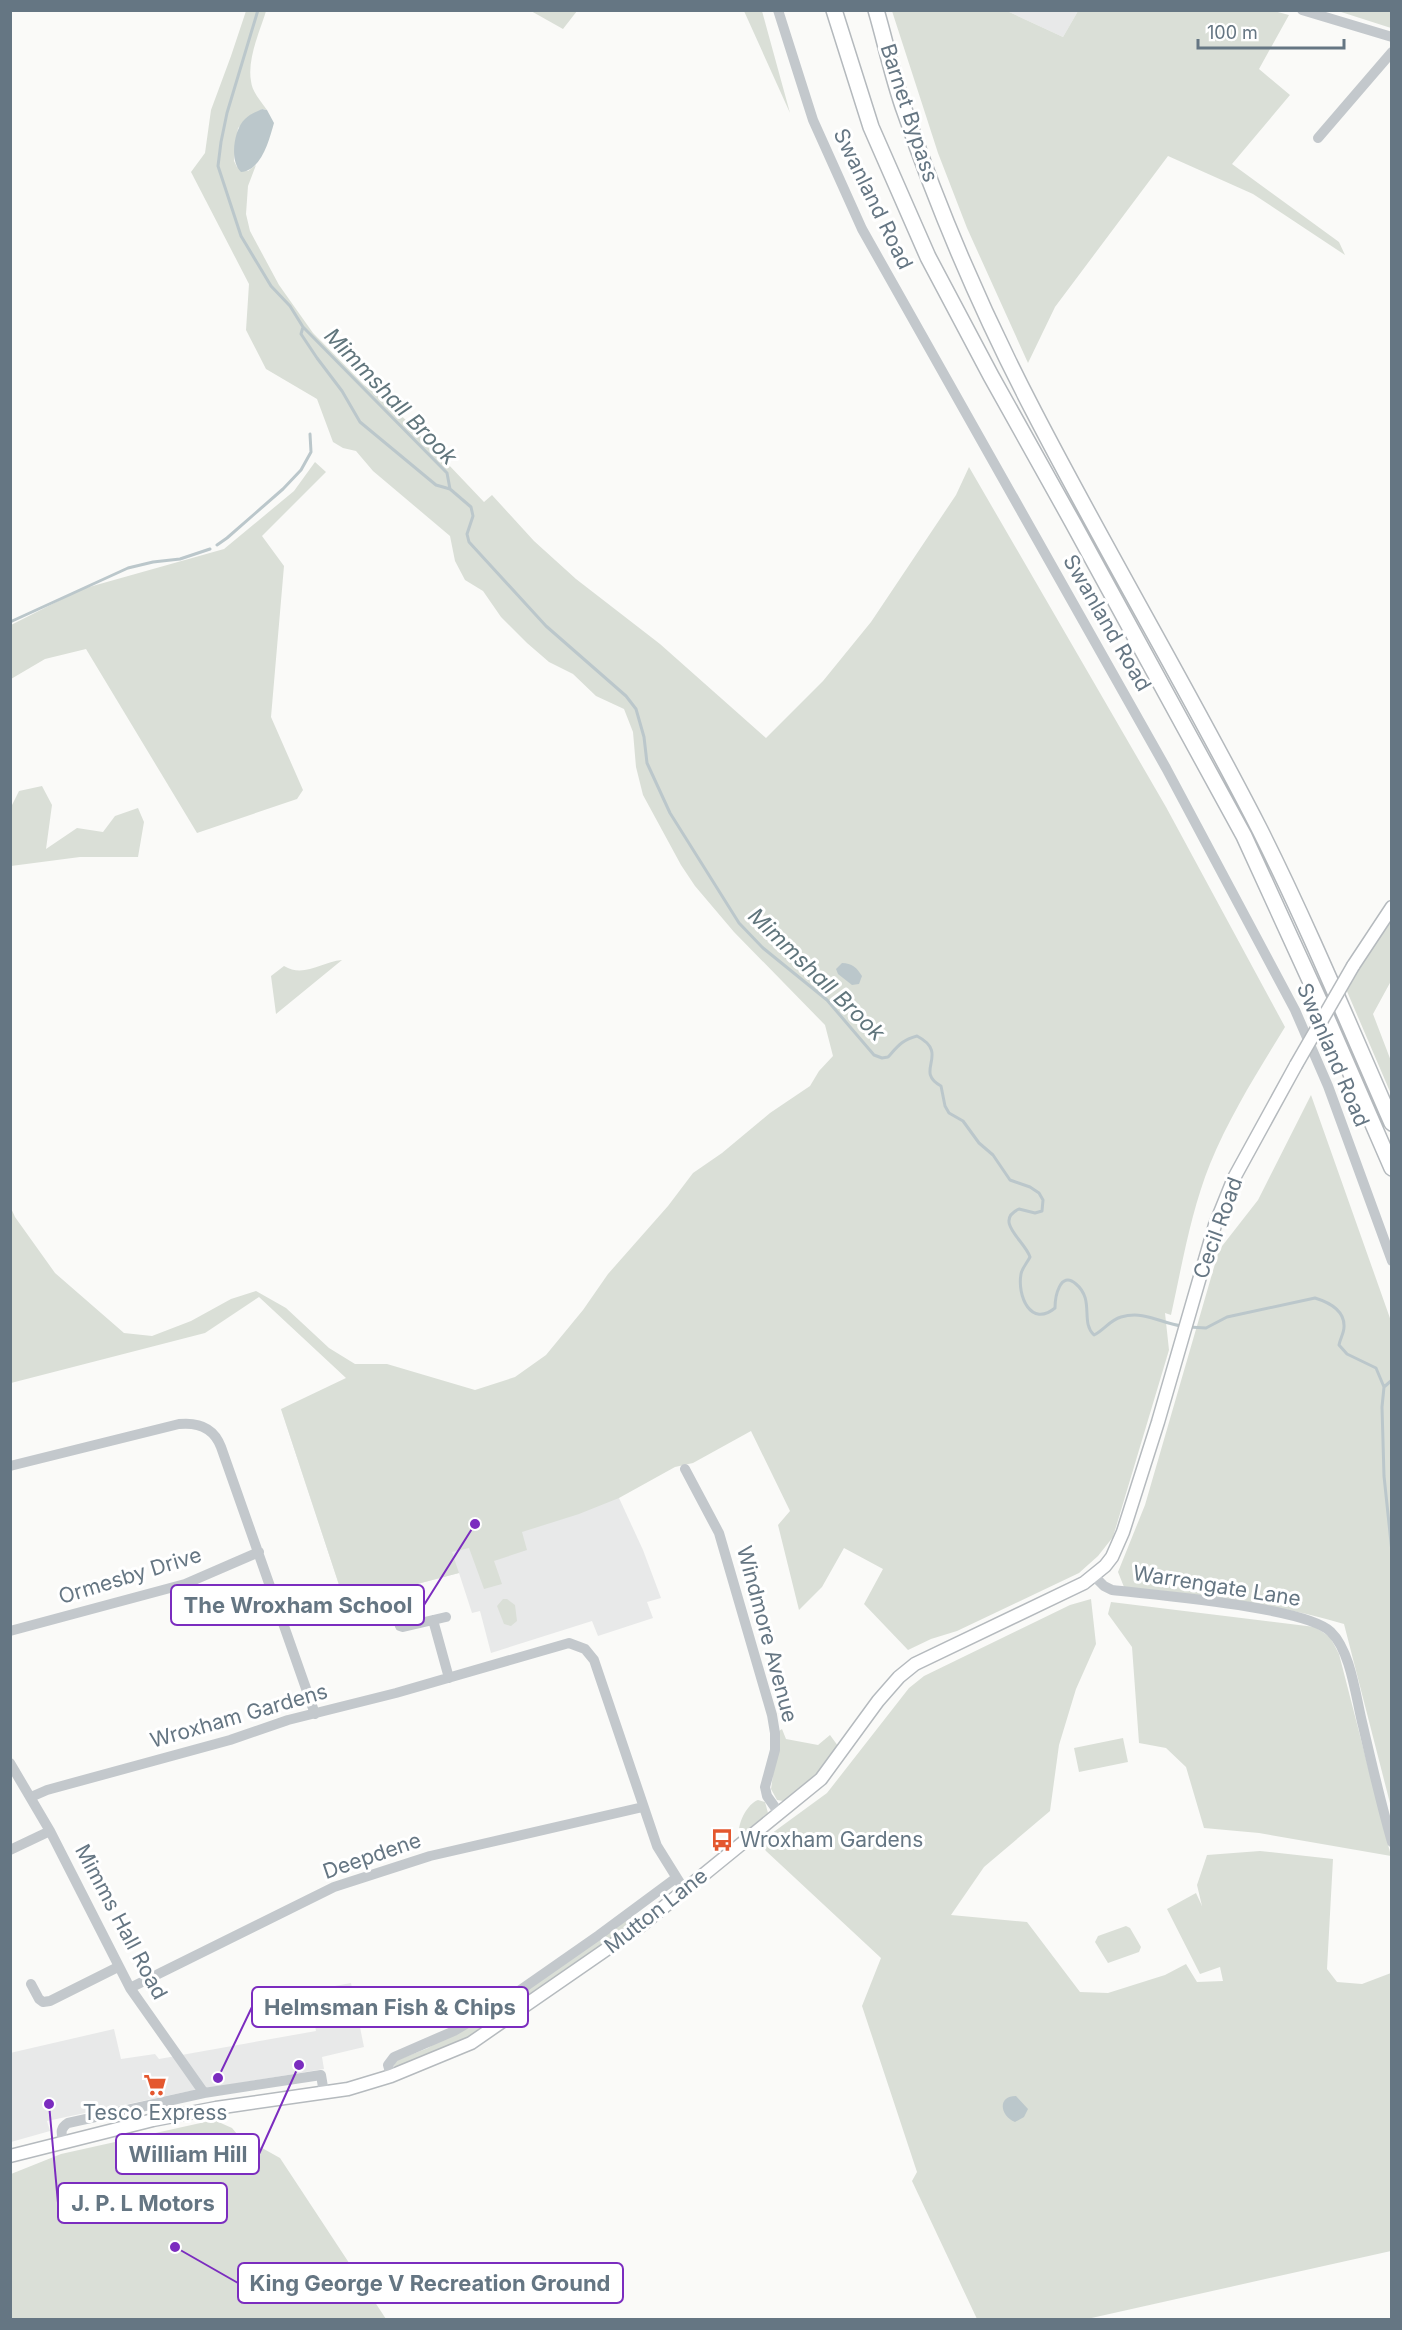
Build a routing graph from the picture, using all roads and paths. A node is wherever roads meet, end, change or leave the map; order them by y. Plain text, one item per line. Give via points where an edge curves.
1 (778, 10) edge
2 (834, 10) edge
3 (876, 10) edge
4 (1302, 10) edge
5 (1392, 37) edge
6 (1392, 52) edge
7 (1318, 138) dead end
8 (1392, 906) edge
9 (1392, 1123) edge
10 (1392, 1168) edge
11 (1392, 1261) edge
12 (10, 1466) edge
13 (685, 1469) dead end
14 (259, 1552) junction
15 (1096, 1574) junction
16 (395, 1609) dead end
17 (446, 1617) dead end
18 (433, 1620) junction
19 (10, 1631) edge
20 (449, 1678) junction
21 (315, 1714) junction
22 (10, 1763) edge
23 (31, 1797) junction
24 (643, 1807) junction
25 (779, 1813) junction
26 (50, 1831) junction
27 (1392, 1842) edge
28 (10, 1850) edge
29 (676, 1878) junction
30 (685, 1891) junction
31 (118, 1966) junction
32 (31, 1984) dead end
33 (130, 1988) junction
34 (392, 2076) junction
35 (204, 2093) junction
36 (324, 2093) junction
37 (63, 2142) junction
38 (10, 2156) edge

1 - 11 street, Swanland Road via 813,120 862,229 1166,768 1295,1010 1328,1086
2 - 10 highway, Barnet Bypass via 871,127 928,257 1244,836
3 - 9 highway, Barnet Bypass via 903,108 995,332 1259,830
4 - 5 street
6 - 7 street
8 - 15 main road, Cecil Road, bridge via 1353,966 1234,1178 1215,1225 1123,1532 1112,1557
12 - 14 street via 156,1428 179,1424 207,1428 219,1440
13 - 25 street, Windmore Avenue via 718,1530 772,1715 775,1750 765,1787
14 - 19 street, Ormesby Drive via 185,1584
14 - 21 street
15 - 25 main road, Mutton Lane via 1068,1592 915,1664 878,1701 821,1779
15 - 27 street, Warrengate Lane via 1100,1583 1112,1590 1261,1610 1318,1623 1331,1631 1349,1667
16 - 18 street via 403,1627
17 - 18 street
18 - 20 street
20 - 21 street, Wroxham Gardens
20 - 24 street, Wroxham Gardens via 563,1643 585,1649 595,1664
21 - 23 street, Wroxham Gardens
22 - 23 street, Mimms Hall Road
23 - 26 street, Mimms Hall Road
24 - 29 street, Wroxham Gardens via 657,1846
24 - 33 street, Deepdene via 430,1856 334,1887
25 - 30 main road, Mutton Lane
26 - 28 street
26 - 31 street, Mimms Hall Road
29 - 30 street, Wroxham Gardens
29 - 34 street, Mutton Lane via 478,2017 394,2057 388,2065
30 - 34 main road, Mutton Lane via 492,2031 453,2052
31 - 32 street via 50,2001 39,2000
31 - 33 street, Mimms Hall Road
33 - 35 street, Mimms Hall Road
34 - 36 main road, Mutton Lane
35 - 36 street via 321,2075
35 - 37 street via 68,2123 62,2127
36 - 37 main road, Mutton Lane via 209,2109
37 - 38 main road, Mutton Lane

